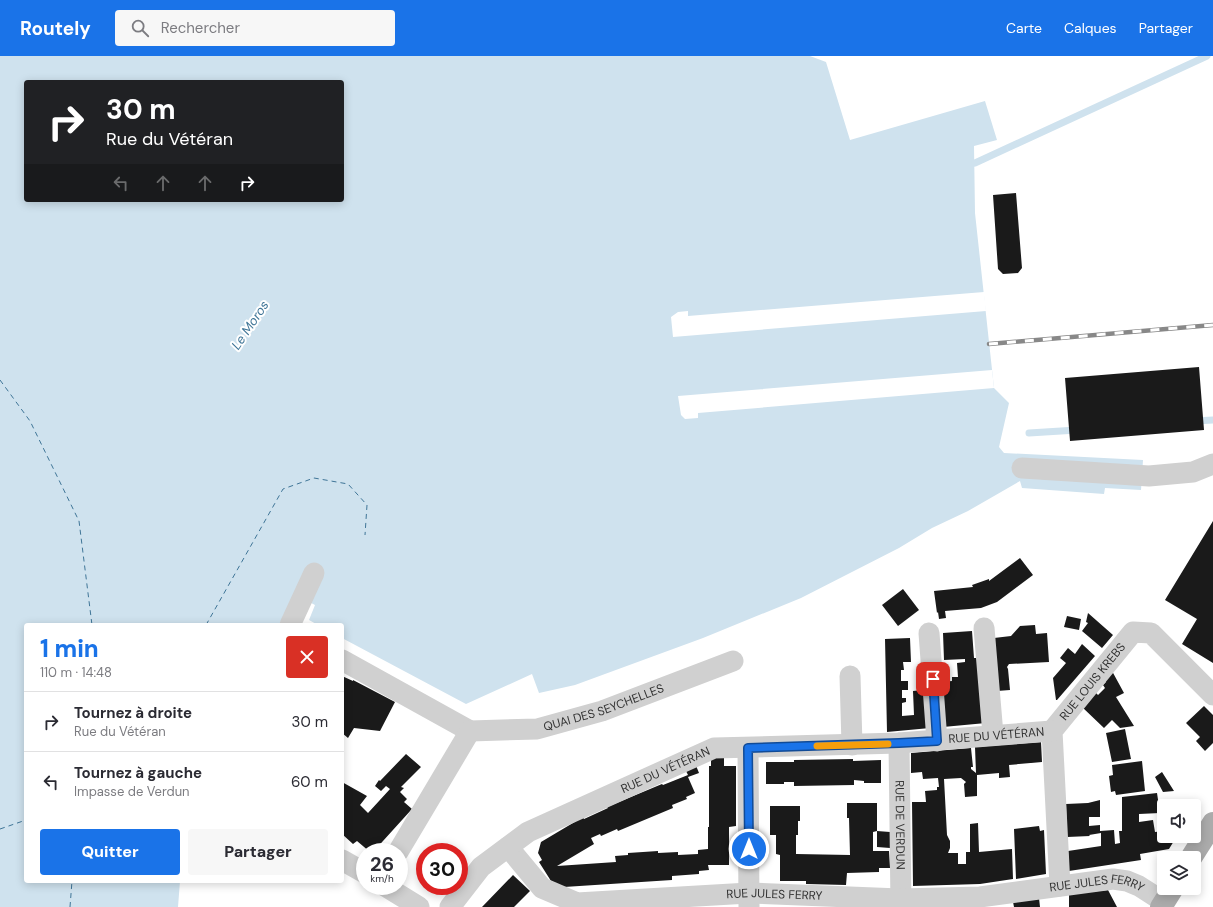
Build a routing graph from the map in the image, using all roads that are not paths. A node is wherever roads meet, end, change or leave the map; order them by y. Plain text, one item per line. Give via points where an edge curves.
1 (1213, 464) edge
2 (1022, 468) dead end
3 (314, 574) dead end
4 (291, 623) edge
5 (984, 628) dead end
6 (930, 633) dead end
7 (344, 661) edge
8 (733, 661) dead end
9 (850, 676) dead end
10 (1213, 696) edge
11 (470, 731) junction
12 (1052, 731) junction
13 (993, 735) junction
14 (937, 741) junction
15 (899, 743) junction
16 (852, 745) junction
17 (748, 748) junction
18 (1213, 823) edge
19 (403, 843) edge
20 (508, 847) junction
21 (1195, 851) edge
22 (344, 861) edge
23 (356, 868) edge
24 (1060, 886) junction
25 (400, 895) edge
26 (1166, 899) edge
27 (749, 900) edge
28 (901, 903) edge
29 (418, 907) edge
30 (450, 907) edge

1 - 2 street via 1193,472 1149,476
3 - 4 street
5 - 13 street
6 - 14 street
7 - 11 street
8 - 11 street, QUAI DES SEYCHELLES via 602,711 537,729
9 - 16 street
10 - 12 street, RUE LOUIS KREBS via 1151,633 1133,632
11 - 19 street
12 - 13 street, RUE DU VÉTÉRAN
12 - 24 street, RUE LOUIS KREBS
13 - 14 street, RUE DU VÉTÉRAN
14 - 15 street, RUE DU VÉTÉRAN
15 - 16 street, RUE DU VÉTÉRAN
15 - 28 street, RUE DE VERDUN
16 - 17 street, RUE DU VÉTÉRAN
17 - 20 street, RUE DU VÉTÉRAN via 714,748 528,832
17 - 27 street
18 - 21 main road
20 - 27 street, RUE JULES FERRY via 542,888 577,903
20 - 30 street via 481,867
22 - 23 street
24 - 26 street, RUE JULES FERRY via 1113,879 1127,881
24 - 28 street, RUE JULES FERRY via 980,897
25 - 29 street
27 - 28 street, RUE JULES FERRY

